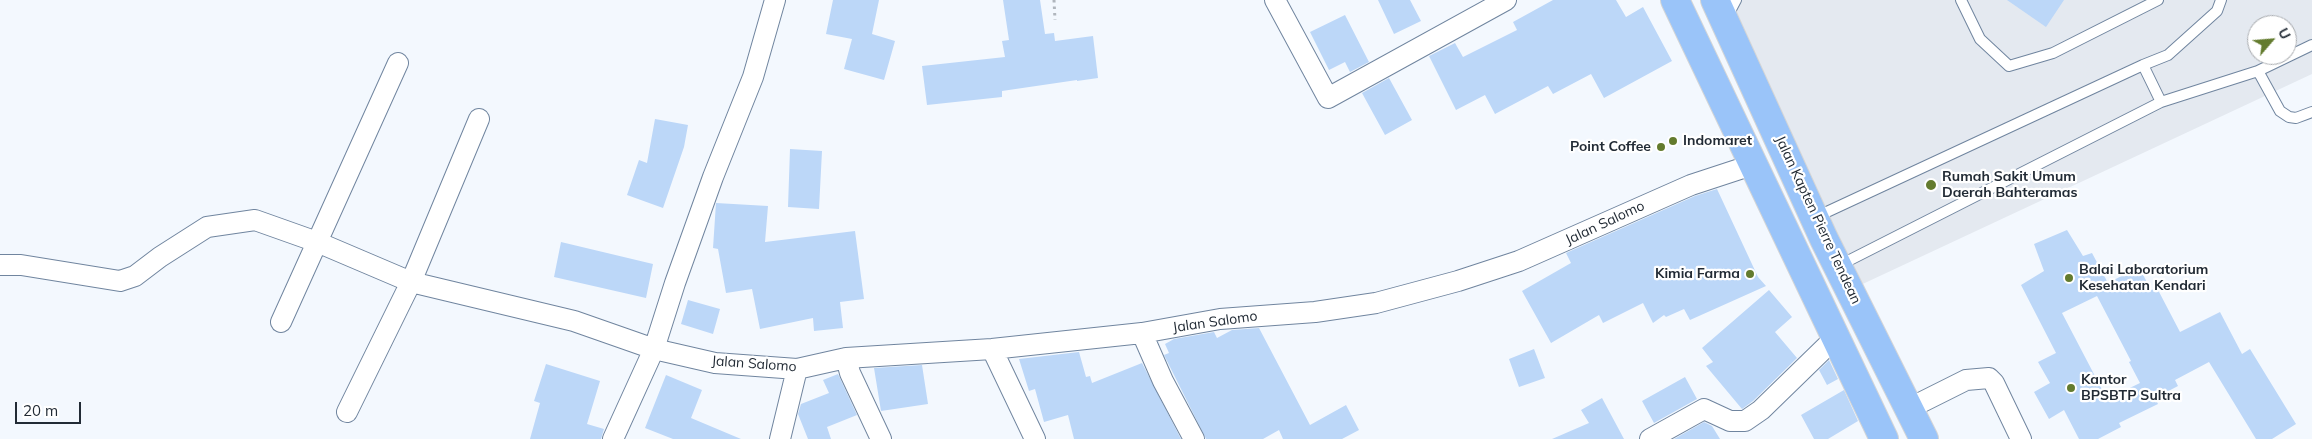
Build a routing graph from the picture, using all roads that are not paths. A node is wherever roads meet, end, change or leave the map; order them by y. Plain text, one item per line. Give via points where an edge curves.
1 (775, 0) edge
2 (1275, 0) edge
3 (1506, 0) edge
4 (1676, 0) edge
5 (1961, 0) edge
6 (2158, 0) edge
7 (2221, 0) edge
8 (1725, 7) edge
9 (2312, 45) edge
10 (398, 63) dead end
11 (2144, 65) junction
12 (2258, 71) junction
13 (2161, 102) junction
14 (2312, 112) edge
15 (479, 119) dead end
16 (1754, 164) junction
17 (1820, 228) junction
18 (317, 242) junction
19 (1796, 255) junction
20 (0, 265) edge
21 (1838, 266) junction
22 (411, 282) junction
23 (282, 322) dead end
24 (1142, 333) junction
25 (1835, 338) junction
26 (654, 349) junction
27 (992, 349) junction
28 (846, 358) junction
29 (797, 368) junction
30 (1910, 408) junction
31 (347, 412) dead end
32 (613, 439) edge
33 (780, 439) edge
34 (881, 439) edge
35 (1035, 439) edge
36 (1194, 439) edge
37 (1650, 439) edge
38 (1884, 439) edge
39 (1924, 439) edge
40 (2021, 439) edge

1 - 26 street via 753,77 710,186
2 - 3 street via 1328,98
4 - 16 highway
5 - 6 lane via 1980,39 2009,66 2053,53
7 - 11 lane via 2217,11 2168,55
8 - 17 highway, Jalan Kapten Pierre Tendean
9 - 12 lane
10 - 18 street
11 - 13 lane
11 - 17 lane
12 - 13 lane
12 - 14 lane via 2280,112 2296,118
13 - 21 lane
15 - 22 street
16 - 19 highway
16 - 24 street, Jalan Salomo via 1691,185 1519,261 1420,292 1344,309 1220,319
17 - 19 highway
17 - 21 highway, Jalan Kapten Pierre Tendean
18 - 20 street, Jalan Salomo via 255,220 207,227 135,276 120,281 20,265
18 - 22 street, Jalan Salomo
18 - 23 street
19 - 25 highway
21 - 30 highway, Jalan Kapten Pierre Tendean
22 - 26 street, Jalan Salomo via 574,321
22 - 31 street
24 - 27 street, Jalan Salomo
24 - 36 street
25 - 37 street via 1761,410 1745,421 1730,421 1704,409
25 - 38 highway
26 - 29 street, Jalan Salomo via 715,363
26 - 32 street
27 - 28 street, Jalan Salomo
27 - 35 street
28 - 29 street, Jalan Salomo
28 - 34 street
29 - 33 street
30 - 39 highway, Jalan Kapten Pierre Tendean
30 - 40 street via 1966,380 1989,378

